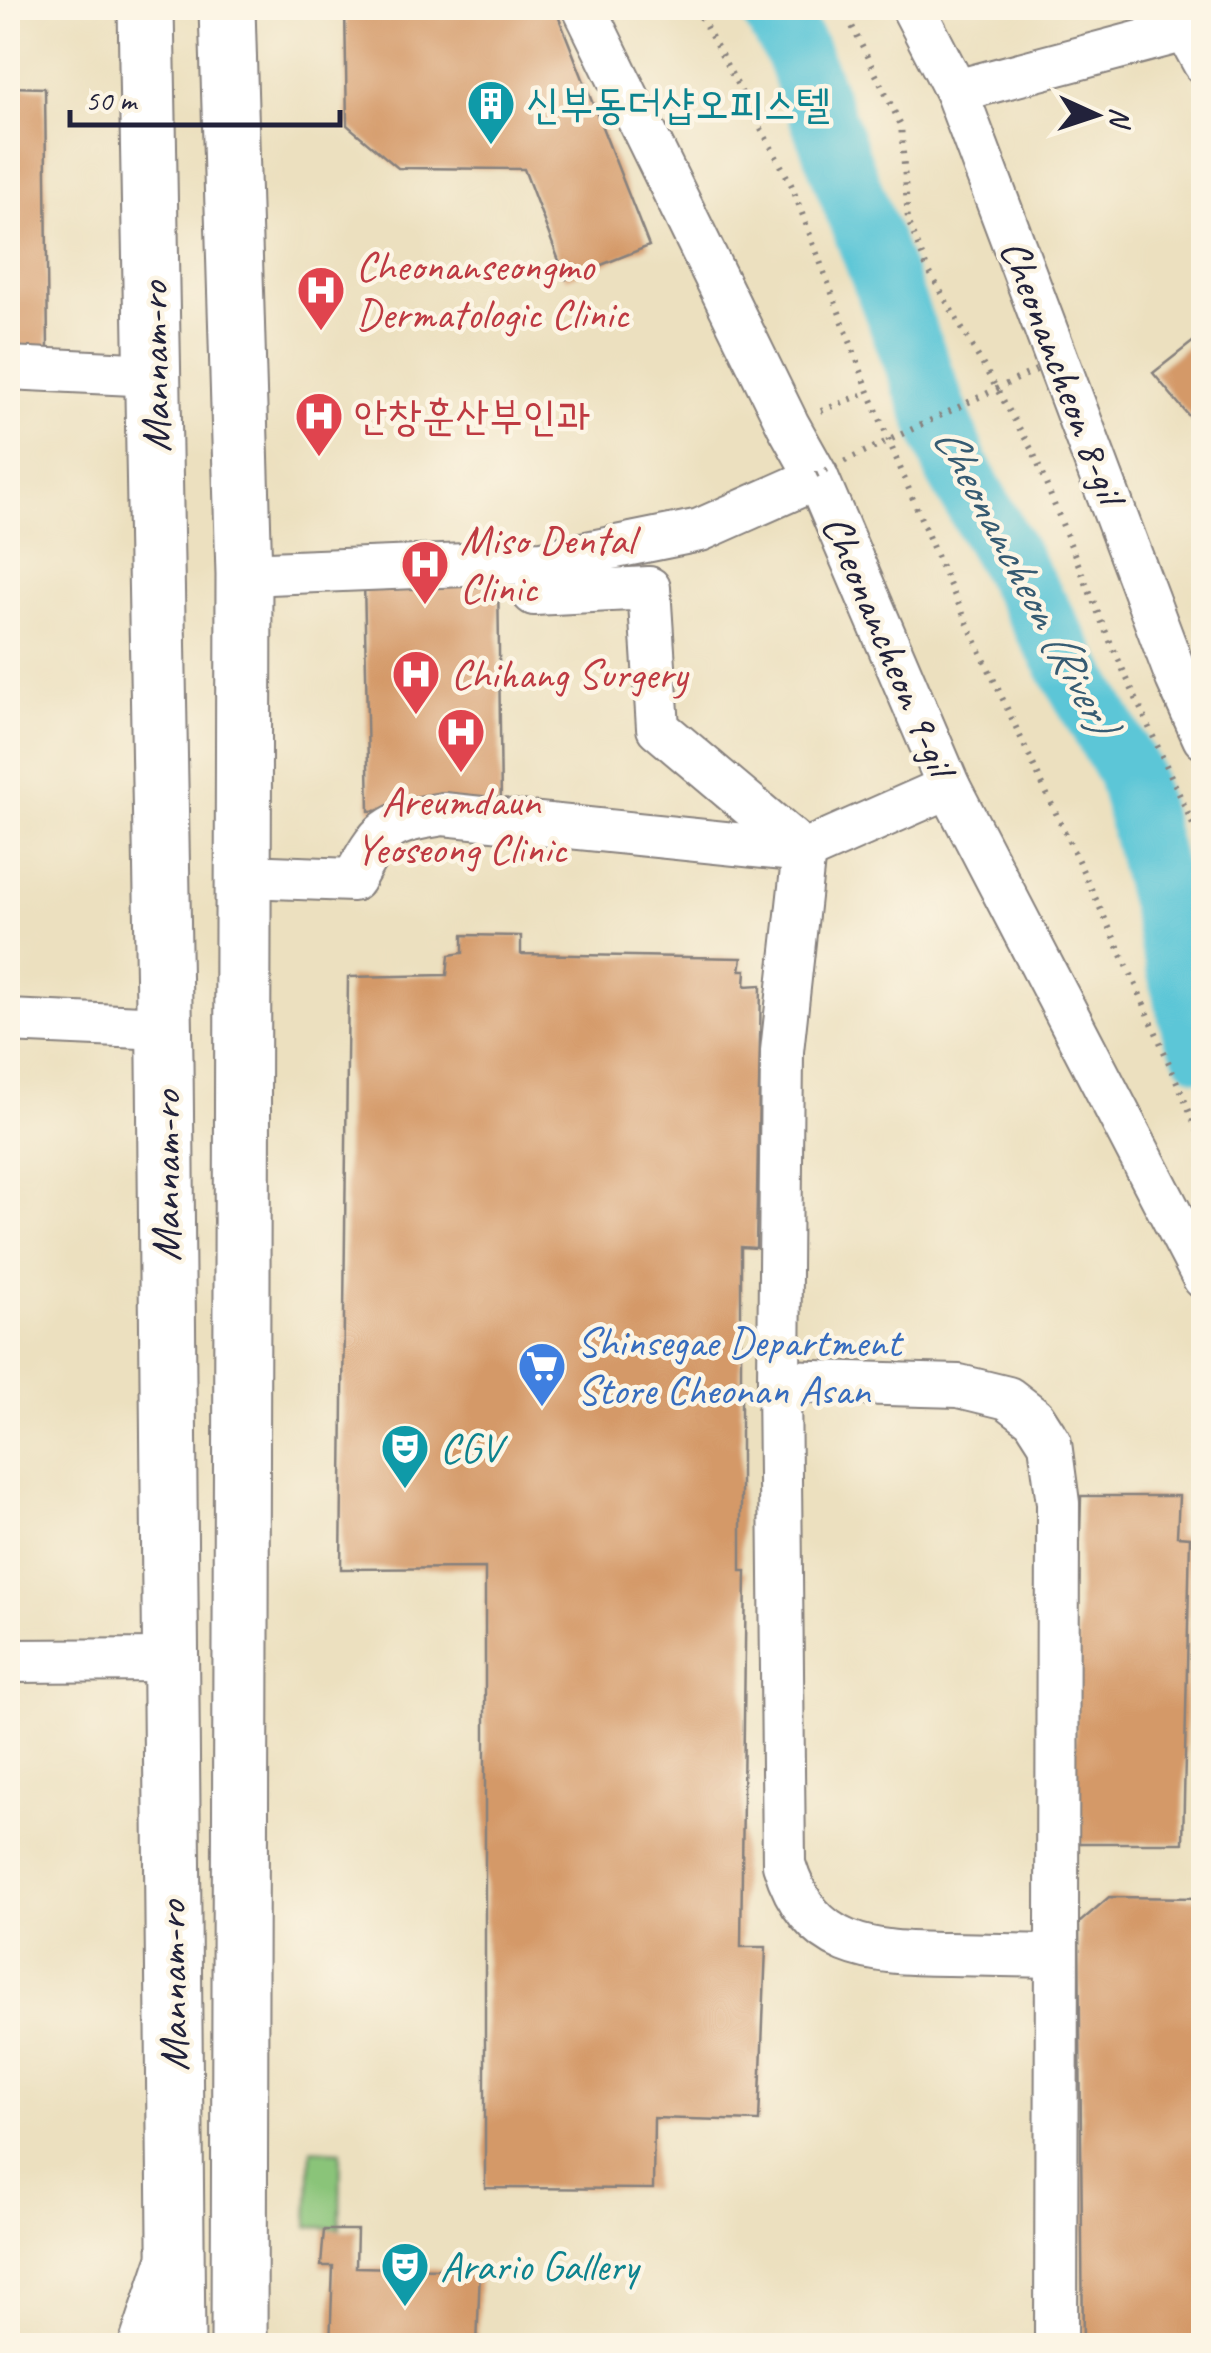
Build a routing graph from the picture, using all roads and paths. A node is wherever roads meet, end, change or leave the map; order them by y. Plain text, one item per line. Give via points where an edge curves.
1 (146, 8) edge
2 (227, 8) edge
3 (584, 8) edge
4 (696, 8) edge
5 (844, 8) edge
6 (912, 8) edge
7 (1194, 34) edge
8 (956, 90) junction
9 (1058, 360) junction
10 (8, 368) edge
11 (155, 375) junction
12 (869, 392) junction
13 (788, 425) junction
14 (816, 477) junction
15 (244, 574) junction
16 (534, 594) dead end
17 (1190, 673) edge
18 (1204, 738) edge
19 (949, 787) junction
20 (1204, 849) edge
21 (804, 851) junction
22 (244, 876) junction
23 (8, 1022) edge
24 (164, 1028) junction
25 (1204, 1146) edge
26 (1204, 1278) edge
27 (779, 1381) junction
28 (170, 1660) junction
29 (8, 1661) edge
30 (1056, 1956) junction
31 (237, 2239) junction
32 (176, 2241) junction
33 (240, 2340) edge
34 (140, 2346) edge
35 (177, 2346) edge
36 (1056, 2346) edge

1 - 11 main road, Mannam-ro
2 - 15 main road, Mannam-ro
3 - 13 street, Cheonancheon 9-gil
4 - 12 path via 790,184
5 - 20 path via 901,125 908,220 926,266 1034,452
6 - 8 street, Cheonancheon 8-gil
7 - 8 street
8 - 9 street, Cheonancheon 8-gil
9 - 14 path, bridge
9 - 17 street, Cheonancheon 8-gil
10 - 11 street
11 - 24 main road, Mannam-ro
12 - 13 path
12 - 25 path via 938,560
13 - 14 street, Cheonancheon 9-gil
14 - 15 street via 700,530 542,562
14 - 19 street, Cheonancheon 9-gil
15 - 22 main road, Mannam-ro
16 - 21 street via 649,588 658,728
17 - 18 street, Cheonancheon 8-gil
19 - 21 street
19 - 26 street, Cheonancheon 9-gil
21 - 22 street via 443,814 402,820 376,837 352,880
21 - 27 street via 782,1052
22 - 31 main road, Mannam-ro
23 - 24 street
24 - 28 main road, Mannam-ro
27 - 30 street via 781,1844 795,1896 822,1928 872,1951
27 - 30 street via 977,1389 1008,1398 1044,1429 1058,1502
28 - 29 street
28 - 32 main road, Mannam-ro
30 - 36 street
31 - 32 main road via 220,2257 202,2262 183,2255
31 - 33 main road, Mannam-ro
32 - 34 street
32 - 35 main road, Mannam-ro

